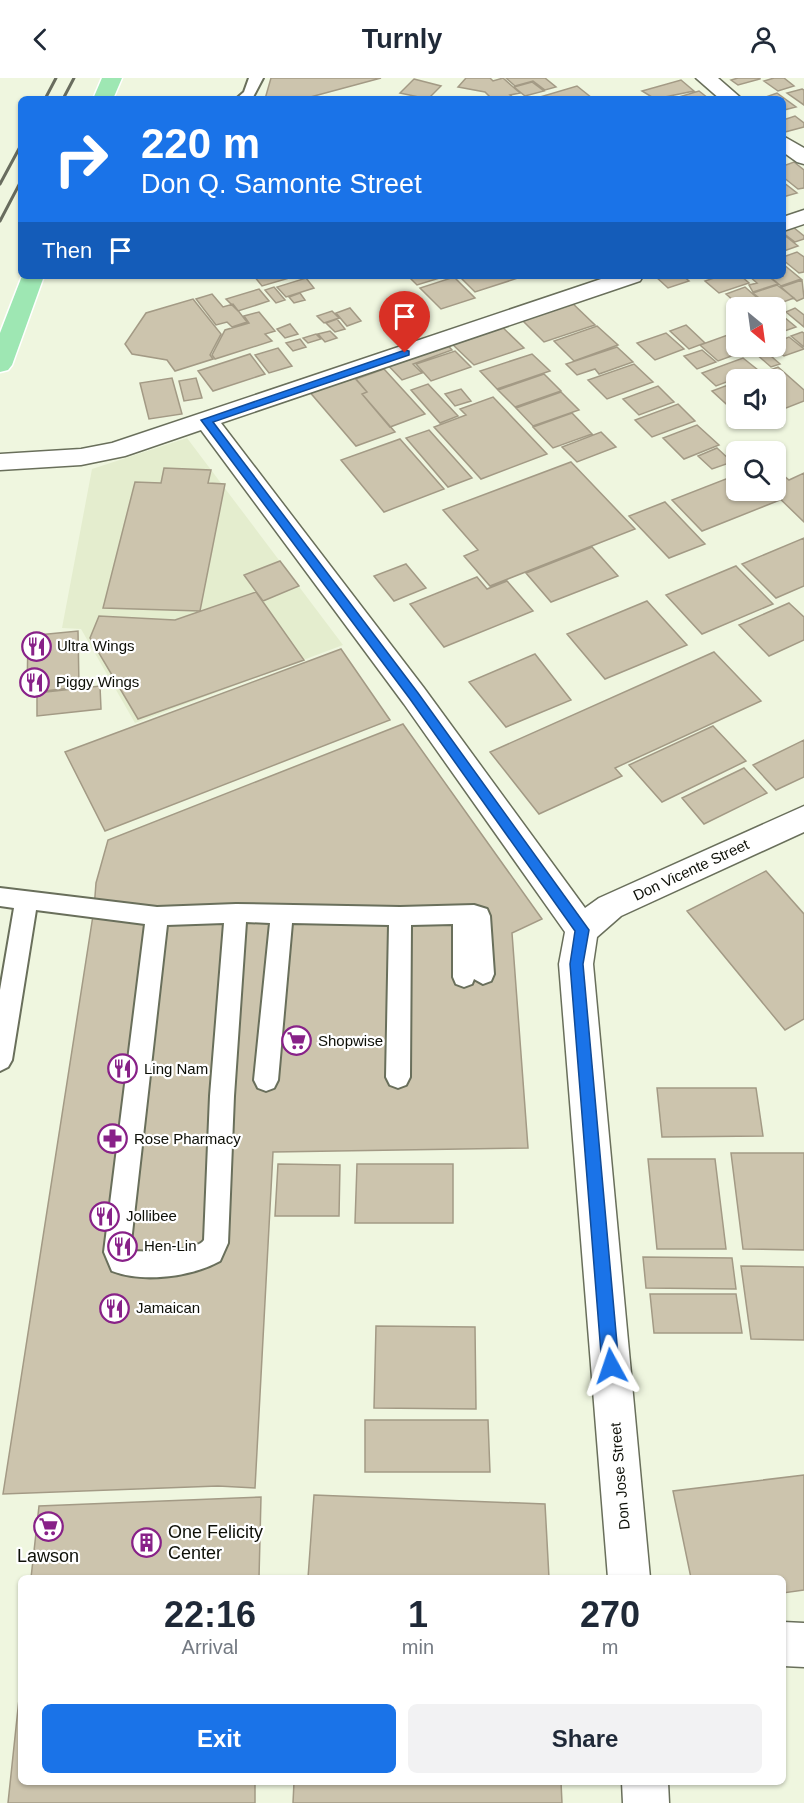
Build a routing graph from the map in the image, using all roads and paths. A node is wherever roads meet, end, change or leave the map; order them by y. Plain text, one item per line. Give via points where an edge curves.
1 (112, 78) edge
2 (256, 78) edge
3 (706, 78) edge
4 (104, 96) edge
5 (247, 96) edge
6 (728, 96) edge
7 (786, 144) edge
8 (804, 158) edge
9 (804, 217) edge
10 (786, 223) edge
11 (32, 279) edge
12 (623, 279) edge
13 (0, 365) edge
14 (206, 420) junction
15 (0, 462) edge
16 (804, 818) edge
17 (0, 897) edge
18 (26, 902) junction
19 (237, 914) junction
20 (282, 914) junction
21 (157, 916) junction
22 (400, 916) junction
23 (582, 930) junction
24 (474, 976) dead end
25 (0, 1059) edge
26 (398, 1077) dead end
27 (266, 1080) dead end
28 (629, 1575) edge
29 (786, 1644) edge
30 (804, 1646) edge
31 (645, 1785) edge
32 (646, 1803) edge

1 - 4 main road
2 - 5 lane
3 - 6 street
7 - 8 street
9 - 10 street
11 - 13 main road
12 - 14 street
14 - 15 street via 81,458
14 - 23 street via 414,696
16 - 23 street, Don Vicente Street via 610,908
17 - 18 lane
18 - 21 lane
18 - 25 lane
19 - 20 lane
19 - 21 lane
19 - 21 lane via 222,1096 218,1239 211,1252 199,1257 133,1266 121,1262 117,1252
20 - 22 lane
20 - 27 lane
22 - 24 lane via 464,914
22 - 26 lane
23 - 28 street, Don Jose Street via 576,964
29 - 30 street
31 - 32 street

